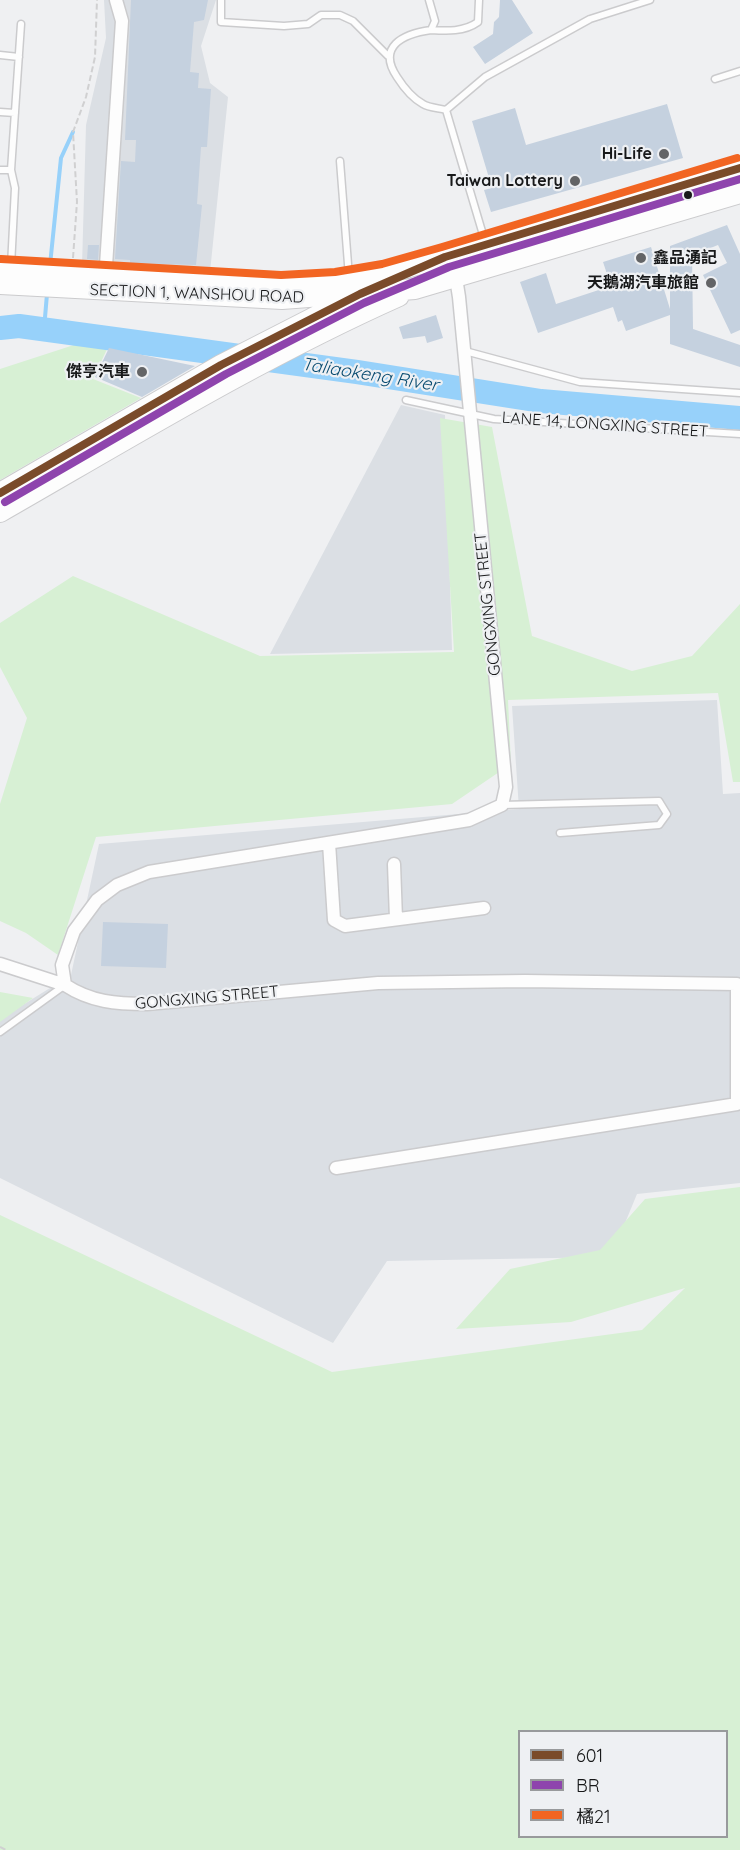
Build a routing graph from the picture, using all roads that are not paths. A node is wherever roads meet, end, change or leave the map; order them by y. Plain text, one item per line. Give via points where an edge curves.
1 (116, 0) edge
2 (221, 0) edge
3 (429, 0) edge
4 (479, 0) edge
5 (650, 0) edge
6 (21, 24) dead end
7 (431, 30) junction
8 (0, 55) edge
9 (388, 56) junction
10 (19, 57) junction
11 (740, 71) edge
12 (715, 79) dead end
13 (446, 110) junction
14 (0, 112) edge
15 (15, 113) junction
16 (340, 161) dead end
17 (740, 168) edge
18 (0, 170) edge
19 (11, 170) junction
20 (740, 193) edge
21 (486, 244) junction
22 (445, 257) junction
23 (492, 266) junction
24 (5, 277) edge
25 (456, 278) junction
26 (105, 283) junction
27 (360, 294) junction
28 (282, 299) junction
29 (302, 331) junction
30 (464, 351) junction
31 (227, 371) junction
32 (740, 393) edge
33 (406, 400) dead end
34 (470, 413) junction
35 (740, 434) edge
36 (0, 493) edge
37 (0, 512) edge
38 (502, 805) junction
39 (560, 833) dead end
40 (329, 843) junction
41 (394, 864) dead end
42 (484, 908) dead end
43 (396, 919) junction
44 (0, 964) edge
45 (738, 984) edge
46 (65, 985) junction
47 (0, 1032) edge
48 (336, 1168) dead end

1 - 26 street via 122,21
2 - 9 lane via 221,22 284,26 308,24 321,15 340,15 353,21
3 - 7 lane via 435,21
4 - 7 lane via 478,22 470,27
5 - 13 lane via 590,19 484,77
6 - 10 lane
7 - 9 lane via 399,40
8 - 10 lane
9 - 13 lane via 406,91 424,105
10 - 15 lane
11 - 12 lane
13 - 21 lane
14 - 15 lane
15 - 19 lane
16 - 27 lane
17 - 21 main road, SECTION 1, WANSHOU ROAD
18 - 19 lane
19 - 24 lane via 15,188
20 - 23 main road
21 - 22 main road, SECTION 1, WANSHOU ROAD
21 - 23 lane
22 - 25 street
22 - 27 main road, SECTION 1, WANSHOU ROAD via 384,274
23 - 25 main road
24 - 26 main road, SECTION 1, WANSHOU ROAD
25 - 27 main road via 415,289
25 - 30 street
26 - 27 main road, SECTION 1, WANSHOU ROAD via 281,286
26 - 28 main road, SECTION 1, WANSHOU ROAD
27 - 28 main road, SECTION 1, WANSHOU ROAD
27 - 29 main road
28 - 29 main road via 298,305
29 - 31 main road
30 - 32 lane via 580,382
30 - 34 street, GONGXING STREET
31 - 36 main road
31 - 37 main road
33 - 34 lane, LANE 14, LONGXING STREET
34 - 35 lane, LANE 14, LONGXING STREET via 494,419
34 - 38 street, GONGXING STREET via 506,787
38 - 39 lane via 659,801 667,814 659,825
38 - 40 street via 469,820
40 - 43 street via 334,920 345,926
40 - 46 street via 149,872 117,885 97,900 74,931 62,965
41 - 43 street
42 - 43 street
44 - 46 street, GONGXING STREET
45 - 46 street, GONGXING STREET via 378,983 147,1004 114,1004 82,996
45 - 48 street, GONGXING STREET via 737,1104
46 - 47 lane

